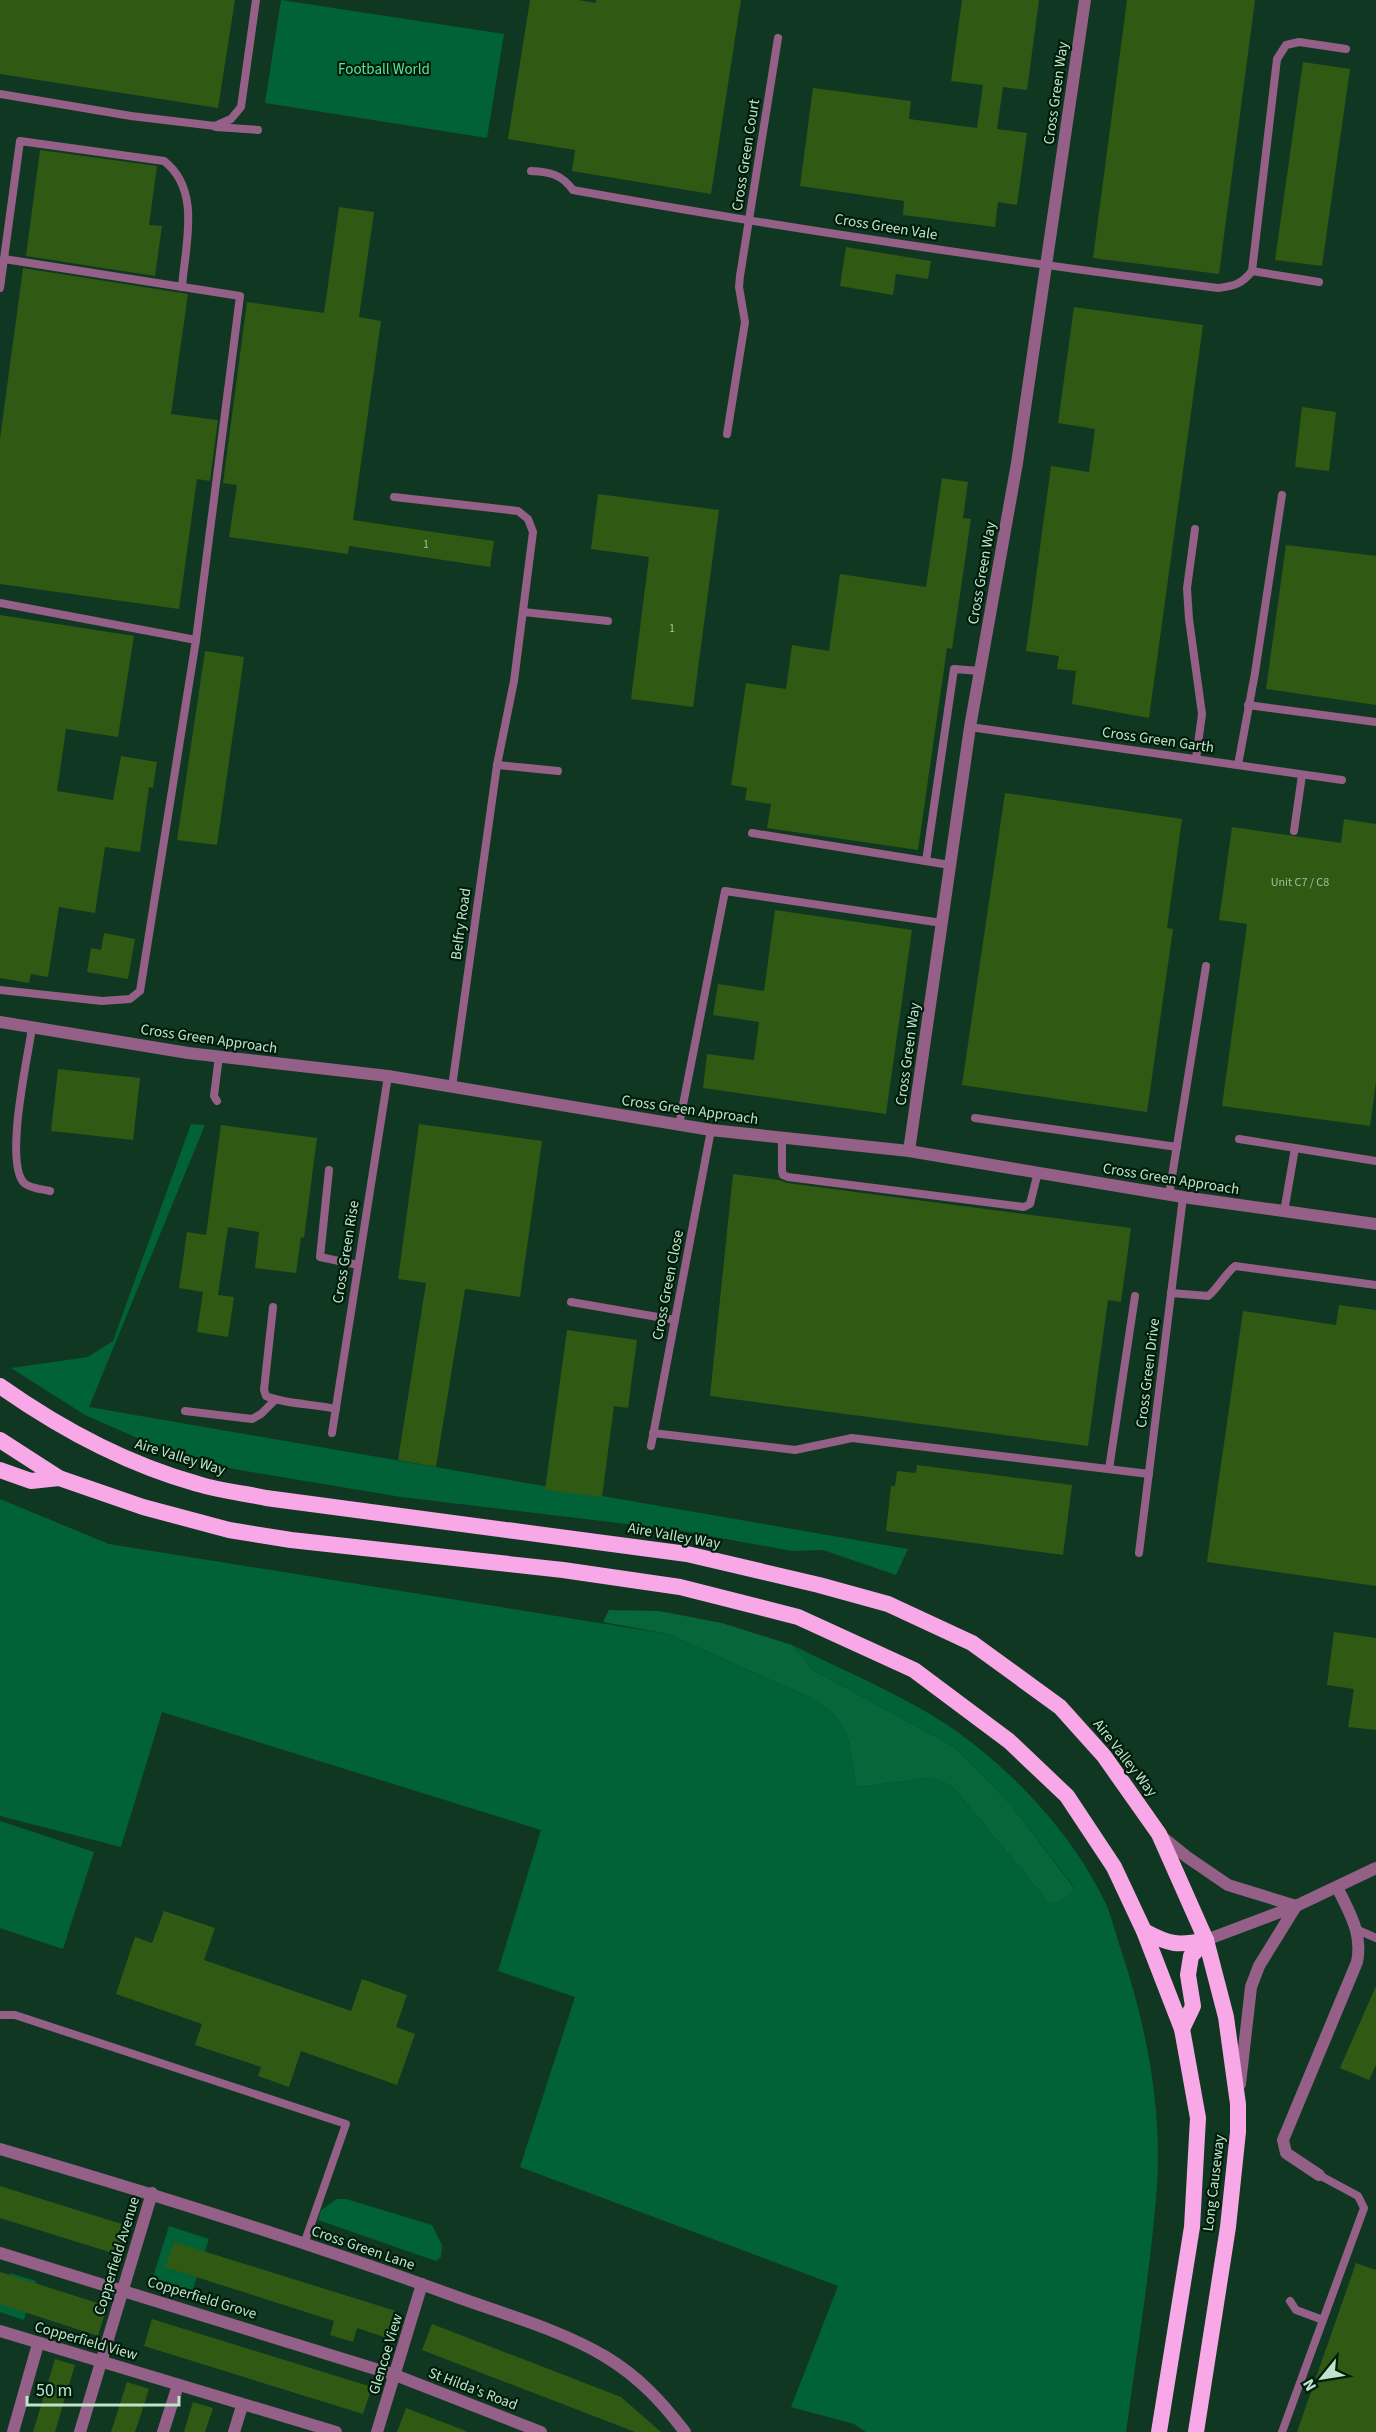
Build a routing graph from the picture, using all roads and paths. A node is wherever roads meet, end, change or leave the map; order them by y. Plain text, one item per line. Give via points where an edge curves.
1 (256, 0) edge
2 (1085, 0) edge
3 (778, 38) dead end
4 (1346, 49) dead end
5 (0, 94) edge
6 (215, 126) junction
7 (258, 130) dead end
8 (531, 171) dead end
9 (749, 220) junction
10 (4, 259) junction
11 (1046, 266) junction
12 (1252, 271) junction
13 (1319, 282) dead end
14 (182, 287) junction
15 (0, 288) edge
16 (727, 434) dead end
17 (1282, 495) dead end
18 (394, 497) dead end
19 (1196, 530) dead end
20 (0, 603) edge
21 (523, 612) junction
22 (608, 621) dead end
23 (196, 640) junction
24 (980, 671) junction
25 (1248, 705) junction
26 (1376, 722) edge
27 (970, 727) junction
28 (1196, 759) junction
29 (497, 765) junction
30 (1238, 765) junction
31 (558, 771) dead end
32 (1302, 774) junction
33 (1342, 780) dead end
34 (1294, 831) dead end
35 (752, 833) dead end
36 (926, 861) junction
37 (950, 865) junction
38 (942, 923) junction
39 (1206, 966) dead end
40 (0, 990) edge
41 (0, 1022) edge
42 (32, 1028) junction
43 (219, 1056) junction
44 (388, 1076) junction
45 (452, 1087) junction
46 (217, 1101) dead end
47 (975, 1118) dead end
48 (679, 1125) junction
49 (711, 1130) junction
50 (782, 1137) junction
51 (1239, 1139) dead end
52 (1177, 1147) junction
53 (1295, 1148) junction
54 (909, 1151) junction
55 (1376, 1161) edge
56 (328, 1170) dead end
57 (1038, 1172) junction
58 (50, 1191) dead end
59 (1169, 1195) junction
60 (1183, 1197) junction
61 (1284, 1212) junction
62 (1376, 1224) edge
63 (358, 1265) junction
64 (1376, 1285) edge
65 (1171, 1293) junction
66 (1135, 1296) dead end
67 (572, 1302) dead end
68 (273, 1307) dead end
69 (675, 1320) junction
70 (0, 1386) edge
71 (275, 1400) junction
72 (336, 1409) junction
73 (185, 1411) dead end
74 (332, 1433) dead end
75 (653, 1433) junction
76 (0, 1440) edge
77 (651, 1446) dead end
78 (1110, 1469) junction
79 (0, 1470) edge
80 (1149, 1474) junction
81 (59, 1478) junction
82 (1139, 1553) dead end
83 (1159, 1834) junction
84 (1376, 1868) edge
85 (1337, 1887) junction
86 (1296, 1906) junction
87 (1358, 1930) junction
88 (1144, 1931) junction
89 (1376, 1938) edge
90 (1206, 1940) junction
91 (0, 2015) edge
92 (1182, 2028) junction
93 (1238, 2104) junction
94 (0, 2149) edge
95 (1319, 2175) joint
96 (152, 2193) junction
97 (304, 2244) junction
98 (0, 2253) edge
99 (422, 2284) junction
100 (123, 2289) junction
101 (1290, 2301) dead end
102 (1323, 2320) junction
103 (0, 2331) edge
104 (38, 2344) junction
105 (101, 2361) junction
106 (395, 2375) junction
107 (178, 2385) junction
108 (242, 2406) junction
109 (312, 2429) edge
110 (13, 2432) edge
111 (80, 2432) edge
112 (162, 2432) edge
113 (234, 2432) edge
114 (336, 2432) edge
115 (377, 2432) edge
116 (541, 2432) edge
117 (685, 2432) edge
118 (1159, 2432) edge
119 (1196, 2432) edge
120 (1282, 2432) edge

1 - 6 lane via 241,107 231,119
2 - 11 street, Cross Green Way
3 - 9 lane, Cross Green Court
4 - 12 lane via 1299,42 1286,45 1277,59
5 - 6 lane
6 - 7 lane
8 - 9 lane, Cross Green Vale via 551,172 573,190
9 - 11 lane, Cross Green Vale
9 - 16 lane, Cross Green Court via 739,287 745,322
10 - 14 lane
10 - 14 lane via 20,141 164,161 175,169 189,206
10 - 15 lane
11 - 12 lane, Cross Green Vale via 1218,288 1235,286
11 - 24 street, Cross Green Way via 1017,463
12 - 13 lane
14 - 23 lane via 240,296
17 - 25 lane
18 - 21 lane, Belfry Road via 518,511 528,519 533,532
19 - 28 lane via 1187,588 1202,714
20 - 23 lane
21 - 22 lane
21 - 29 lane, Belfry Road
23 - 40 lane via 140,991 130,999 102,1001
24 - 27 street, Cross Green Way
24 - 36 lane via 954,669
25 - 26 lane
25 - 30 lane
27 - 28 lane, Cross Green Garth
27 - 37 street, Cross Green Way
28 - 30 lane, Cross Green Garth
29 - 31 lane
29 - 45 lane, Belfry Road
30 - 32 lane, Cross Green Garth
32 - 33 lane, Cross Green Garth
32 - 34 lane
35 - 36 lane
36 - 37 lane
37 - 38 street, Cross Green Way
38 - 48 lane via 725,891
38 - 54 street, Cross Green Way
39 - 52 lane
41 - 42 street, Cross Green Approach
42 - 43 street, Cross Green Approach
42 - 58 lane via 16,1148 24,1183
43 - 44 street, Cross Green Approach
43 - 46 lane via 214,1096
44 - 45 street, Cross Green Approach
44 - 63 lane, Cross Green Rise
45 - 48 street, Cross Green Approach
47 - 52 lane
48 - 49 street, Cross Green Approach
49 - 50 street, Cross Green Approach
49 - 69 lane, Cross Green Close
50 - 54 street, Cross Green Approach
50 - 57 lane via 782,1171 788,1177 1024,1207 1030,1204
51 - 53 lane
52 - 59 lane
53 - 55 lane
53 - 61 lane
54 - 57 street, Cross Green Approach
56 - 63 lane via 320,1257
57 - 59 street, Cross Green Approach
59 - 60 street, Cross Green Approach
60 - 61 street, Cross Green Approach
60 - 65 lane, Cross Green Drive
61 - 62 street, Cross Green Approach
63 - 72 lane, Cross Green Rise
64 - 65 lane via 1235,1266 1208,1296
65 - 80 lane, Cross Green Drive
66 - 78 lane
67 - 69 lane
68 - 71 lane via 264,1390 266,1396
69 - 75 lane, Cross Green Close
70 - 83 highway, Aire Valley Way via 110,1453 199,1485 267,1498 687,1554 888,1604 972,1643 1060,1707 1104,1756
71 - 72 lane
71 - 73 lane via 252,1419
72 - 74 lane, Cross Green Rise
75 - 77 lane, Cross Green Close
75 - 78 lane via 795,1450 852,1438
76 - 81 highway
78 - 80 lane
79 - 81 highway via 31,1481
80 - 82 lane, Cross Green Drive
81 - 88 highway via 143,1507 229,1530 680,1587 798,1617 914,1670 1009,1741 1067,1796 1114,1867
83 - 86 street via 1228,1885
83 - 90 highway, Aire Valley Way
84 - 85 street
85 - 86 street
85 - 87 street
86 - 90 street
86 - 93 street via 1259,1966 1251,1987
87 - 89 lane
87 - 95 street via 1357,1962 1283,2140 1286,2153
88 - 90 highway via 1180,1945
88 - 92 highway, Long Causeway
90 - 92 highway via 1191,1956 1188,1975 1193,2006
90 - 93 highway, Long Causeway via 1226,2017
91 - 97 lane via 15,2015 346,2124
92 - 118 highway, Long Causeway via 1198,2118 1192,2227
93 - 119 highway, Long Causeway via 1228,2227
94 - 96 street, Cross Green Lane
95 - 102 lane via 1358,2196 1364,2208
96 - 97 street, Cross Green Lane
96 - 100 street, Copperfield Avenue
97 - 99 street, Cross Green Lane
98 - 100 street, Copperfield Grove
99 - 106 street, Glencoe View
99 - 117 street, Cross Green Lane via 582,2344 608,2358 646,2386
100 - 105 street, Copperfield Avenue
100 - 106 street, Copperfield Grove
101 - 102 lane via 1296,2310
102 - 120 lane
103 - 104 street, Copperfield View
104 - 105 street, Copperfield View
104 - 110 street
105 - 107 street, Copperfield View
105 - 111 street, Copperfield Avenue
106 - 115 street, Glencoe View
106 - 116 street, St Hilda's Road
107 - 108 street, Copperfield View
107 - 112 street
108 - 109 street, Copperfield View
108 - 113 street
109 - 114 street, Copperfield View

